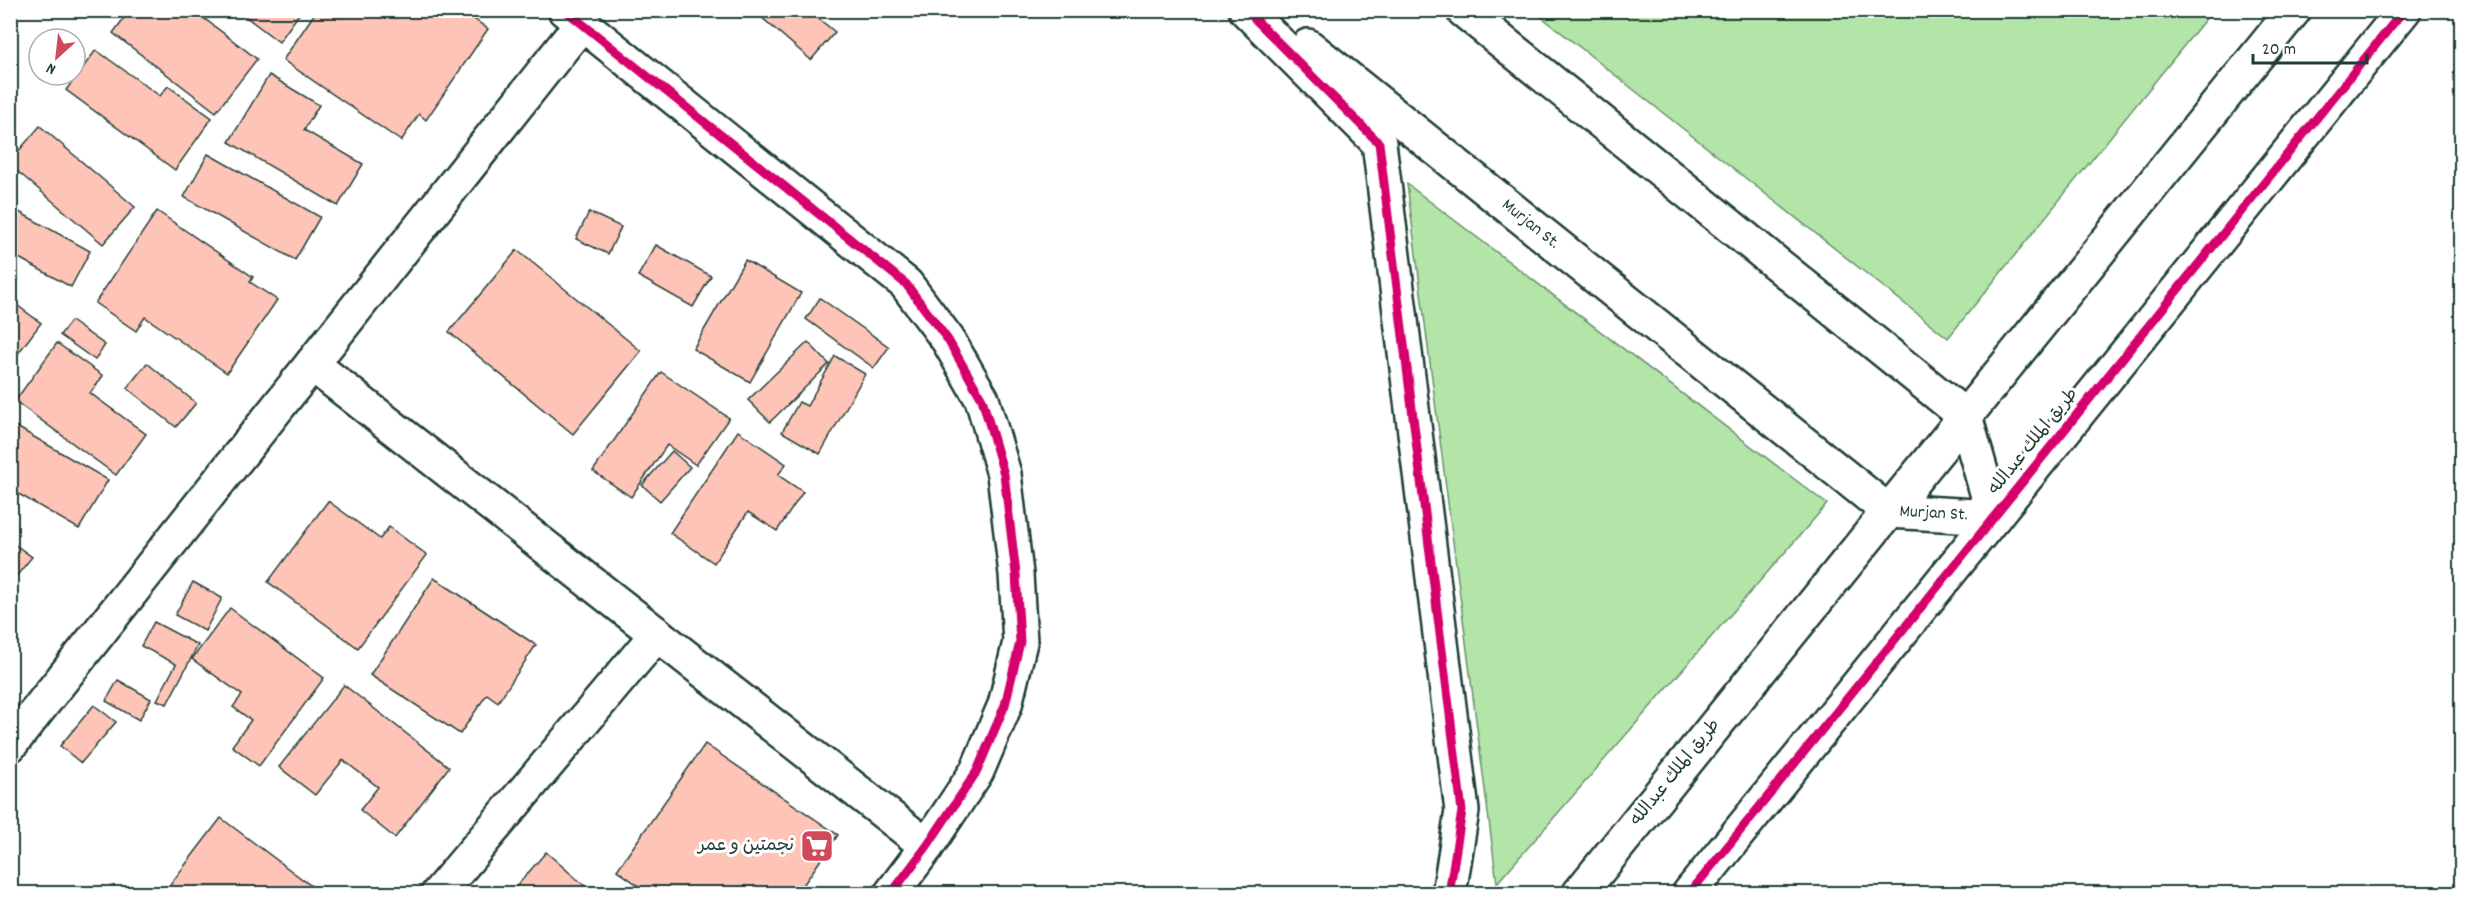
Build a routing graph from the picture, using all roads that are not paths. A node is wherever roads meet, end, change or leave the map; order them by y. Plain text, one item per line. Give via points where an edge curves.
1 (1246, 10) edge
2 (1263, 10) edge
3 (1463, 10) edge
4 (2294, 10) edge
5 (2404, 10) edge
6 (574, 17) edge
7 (312, 364) junction
8 (1965, 416) junction
9 (1888, 511) junction
10 (1994, 517) junction
11 (657, 634) junction
12 (10, 745) edge
13 (927, 846) junction
14 (438, 894) edge
15 (891, 894) edge
16 (1449, 894) edge
17 (1579, 894) edge
18 (1689, 894) edge

1 - 16 street via 1379,143 1462,811
2 - 9 street, Murjan St.
3 - 8 street
4 - 8 street, طريق الملك عبدالله
5 - 10 street, طريق الملك عبدالله
6 - 7 street
6 - 13 street via 906,284 948,340 982,399 1004,474 1020,642 1005,705 977,771
7 - 11 street
7 - 12 street
8 - 9 street, طريق الملك عبدالله
8 - 10 street, Murjan St.
9 - 10 street, Murjan St.
9 - 17 street, طريق الملك عبدالله
10 - 18 street, طريق الملك عبدالله
11 - 13 street
11 - 14 street
13 - 15 street

